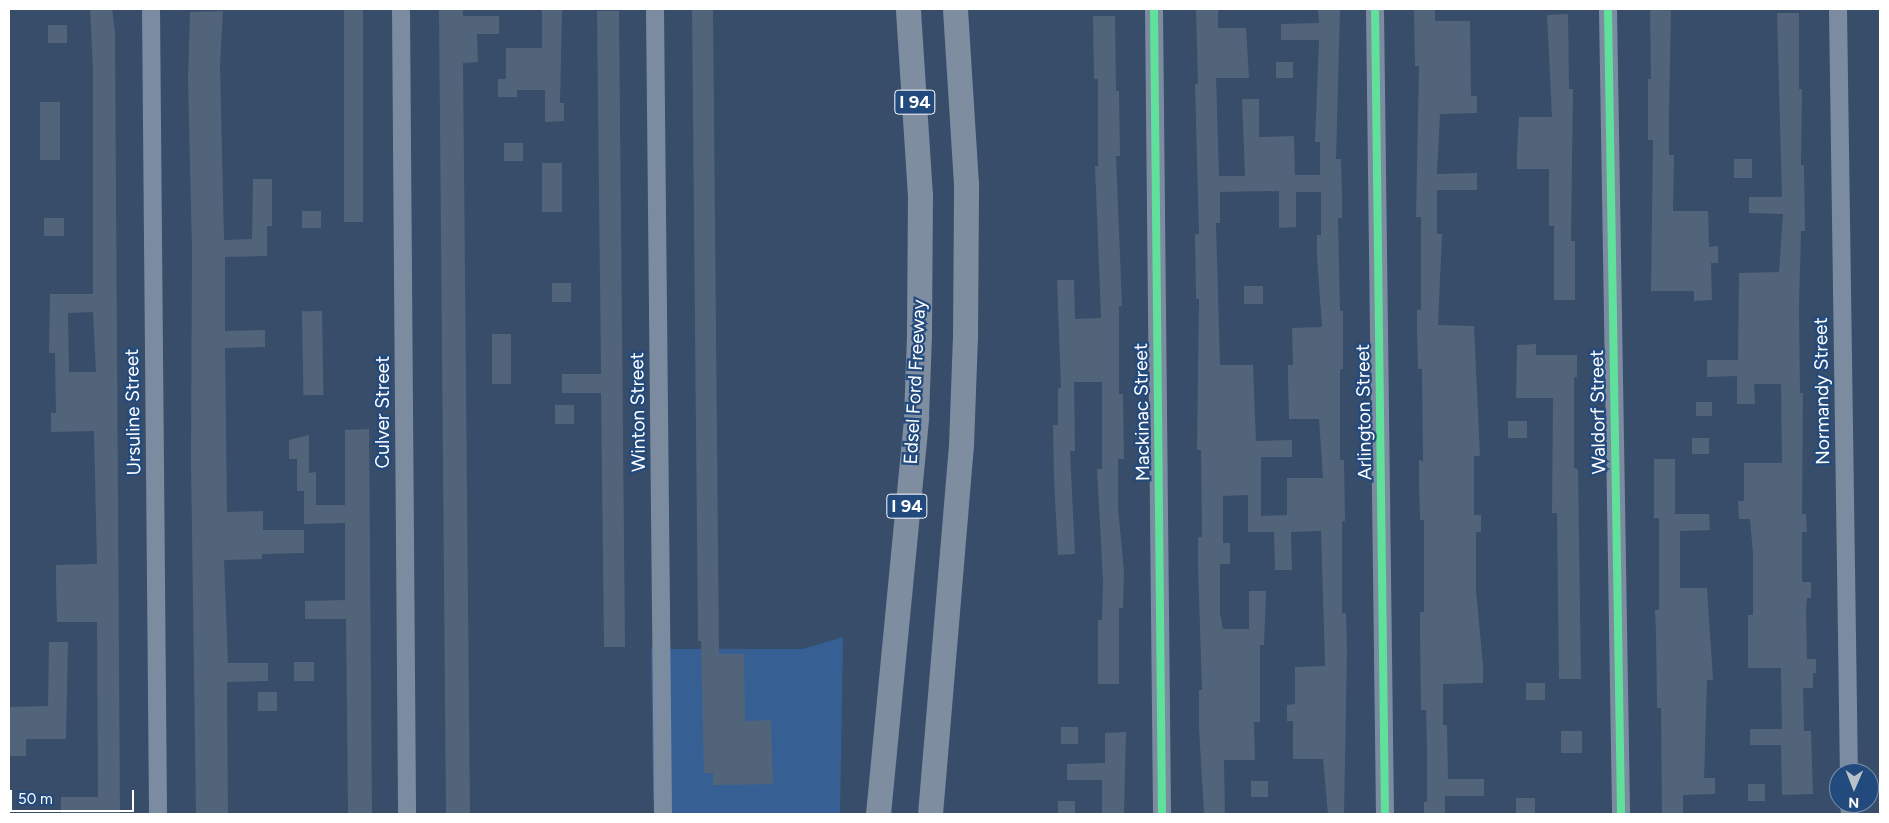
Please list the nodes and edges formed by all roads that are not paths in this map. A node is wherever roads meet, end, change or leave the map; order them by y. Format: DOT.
graph roads {
  1 [pos="151,9"];
  2 [pos="401,9"];
  3 [pos="655,9"];
  4 [pos="892,9"];
  5 [pos="908,9"];
  6 [pos="955,9"];
  7 [pos="972,9"];
  8 [pos="1154,9"];
  9 [pos="1375,9"];
  10 [pos="1608,9"];
  11 [pos="1838,9"];
  12 [pos="920,196"];
  13 [pos="965,338"];
  14 [pos="1849,763"];
  15 [pos="158,814"];
  16 [pos="407,814"];
  17 [pos="663,814"];
  18 [pos="878,814"];
  19 [pos="930,814"];
  20 [pos="1162,814"];
  21 [pos="1385,814"];
  22 [pos="1621,814"];
  1 -- 15 [label="street, Ursuline Street"];
  2 -- 16 [label="street, Culver Street"];
  3 -- 17 [label="street, Winton Street"];
  4 -- 12 [label="highway"];
  5 -- 12 [label="highway, Edsel Ford Freeway / I 94"];
  6 -- 13 [label="highway, I 94"];
  7 -- 13 [label="highway"];
  8 -- 20 [label="street, Mackinac Street"];
  9 -- 21 [label="street, Arlington Street"];
  10 -- 22 [label="street, Waldorf Street"];
  11 -- 14 [label="street, Normandy Street"];
  12 -- 18 [label="highway, Edsel Ford Freeway / I 94"];
  13 -- 19 [label="highway, I 94"];
}
